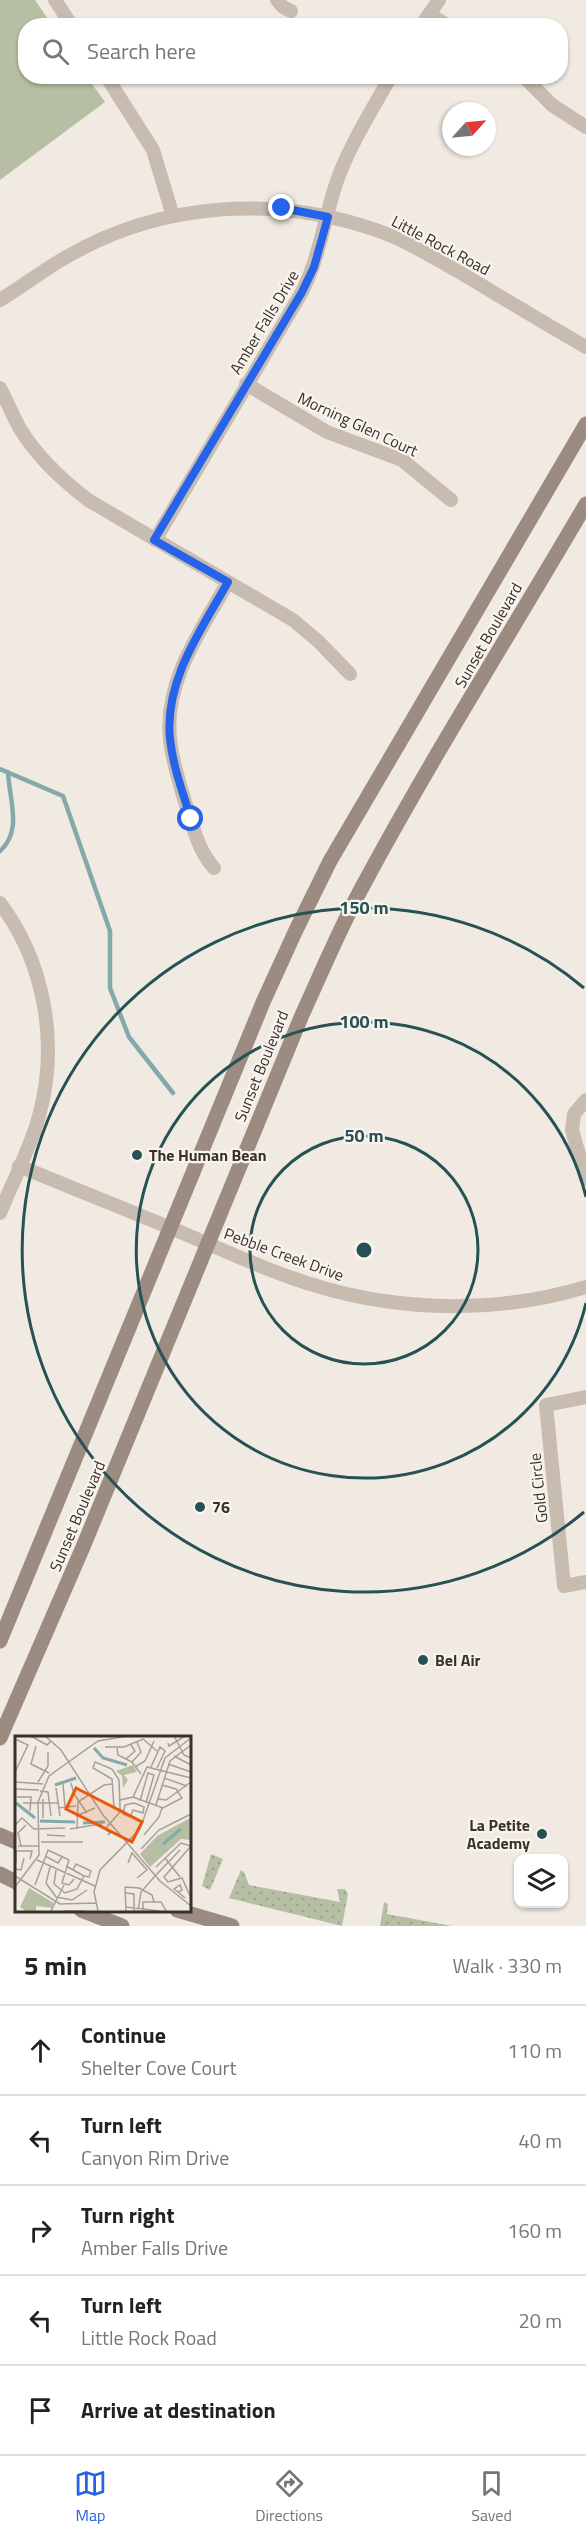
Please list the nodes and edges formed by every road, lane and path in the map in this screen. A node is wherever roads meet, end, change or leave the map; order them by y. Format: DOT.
graph roads {
  1 [pos="55,0"];
  2 [pos="277,0"];
  3 [pos="439,0"];
  4 [pos="291,11"];
  5 [pos="67,18"];
  6 [pos="426,18"];
  7 [pos="111,84"];
  8 [pos="387,84"];
  9 [pos="531,84"];
  10 [pos="586,127"];
  11 [pos="173,216"];
  12 [pos="328,217"];
  13 [pos="0,300"];
  14 [pos="586,347"];
  15 [pos="246,384"];
  16 [pos="0,388"];
  17 [pos="586,424"];
  18 [pos="451,500"];
  19 [pos="586,504"];
  20 [pos="154,540"];
  21 [pos="228,582"];
  22 [pos="350,674"];
  23 [pos="214,868"];
  24 [pos="0,903"];
  25 [pos="586,1100"];
  26 [pos="19,1166"];
  27 [pos="586,1179"];
  28 [pos="0,1213"];
  29 [pos="171,1228"];
  30 [pos="209,1244"];
  31 [pos="586,1287"];
  32 [pos="586,1397"];
  33 [pos="586,1582"];
  34 [pos="0,1641"];
  35 [pos="0,1738"];
  36 [pos="0,1835"];
  37 [pos="15,1842"];
  38 [pos="0,1874"];
  39 [pos="15,1882"];
  40 [pos="84,1911"];
  41 [pos="180,1911"];
  42 [pos="122,1926"];
  43 [pos="232,1926"];
  1 -- 5 [label="street"];
  2 -- 4 [label="street"];
  3 -- 6 [label="street"];
  7 -- 11 [label="street"];
  8 -- 12 [label="street, Amber Falls Drive"];
  9 -- 10 [label="street"];
  11 -- 12 [label="street, Little Rock Road"];
  11 -- 13 [label="street, Little Rock Road"];
  12 -- 14 [label="street, Little Rock Road"];
  12 -- 15 [label="street, Amber Falls Drive"];
  15 -- 18 [label="street, Morning Glen Court"];
  15 -- 20 [label="street, Amber Falls Drive"];
  16 -- 20 [label="street"];
  17 -- 29 [label="main road, Sunset Boulevard"];
  19 -- 30 [label="main road, Sunset Boulevard"];
  20 -- 21 [label="street"];
  21 -- 22 [label="street"];
  21 -- 23 [label="street"];
  24 -- 26 [label="street"];
  25 -- 27 [label="street"];
  26 -- 28 [label="street"];
  26 -- 29 [label="street, Pebble Creek Drive"];
  29 -- 30 [label="street, Pebble Creek Drive"];
  29 -- 34 [label="main road, Sunset Boulevard"];
  30 -- 31 [label="street, Pebble Creek Drive"];
  30 -- 35 [label="main road, Sunset Boulevard"];
  32 -- 33 [label="street, Gold Circle"];
  36 -- 37 [label="main road"];
  38 -- 39 [label="main road"];
  40 -- 42 [label="main road"];
  41 -- 43 [label="main road"];
}
